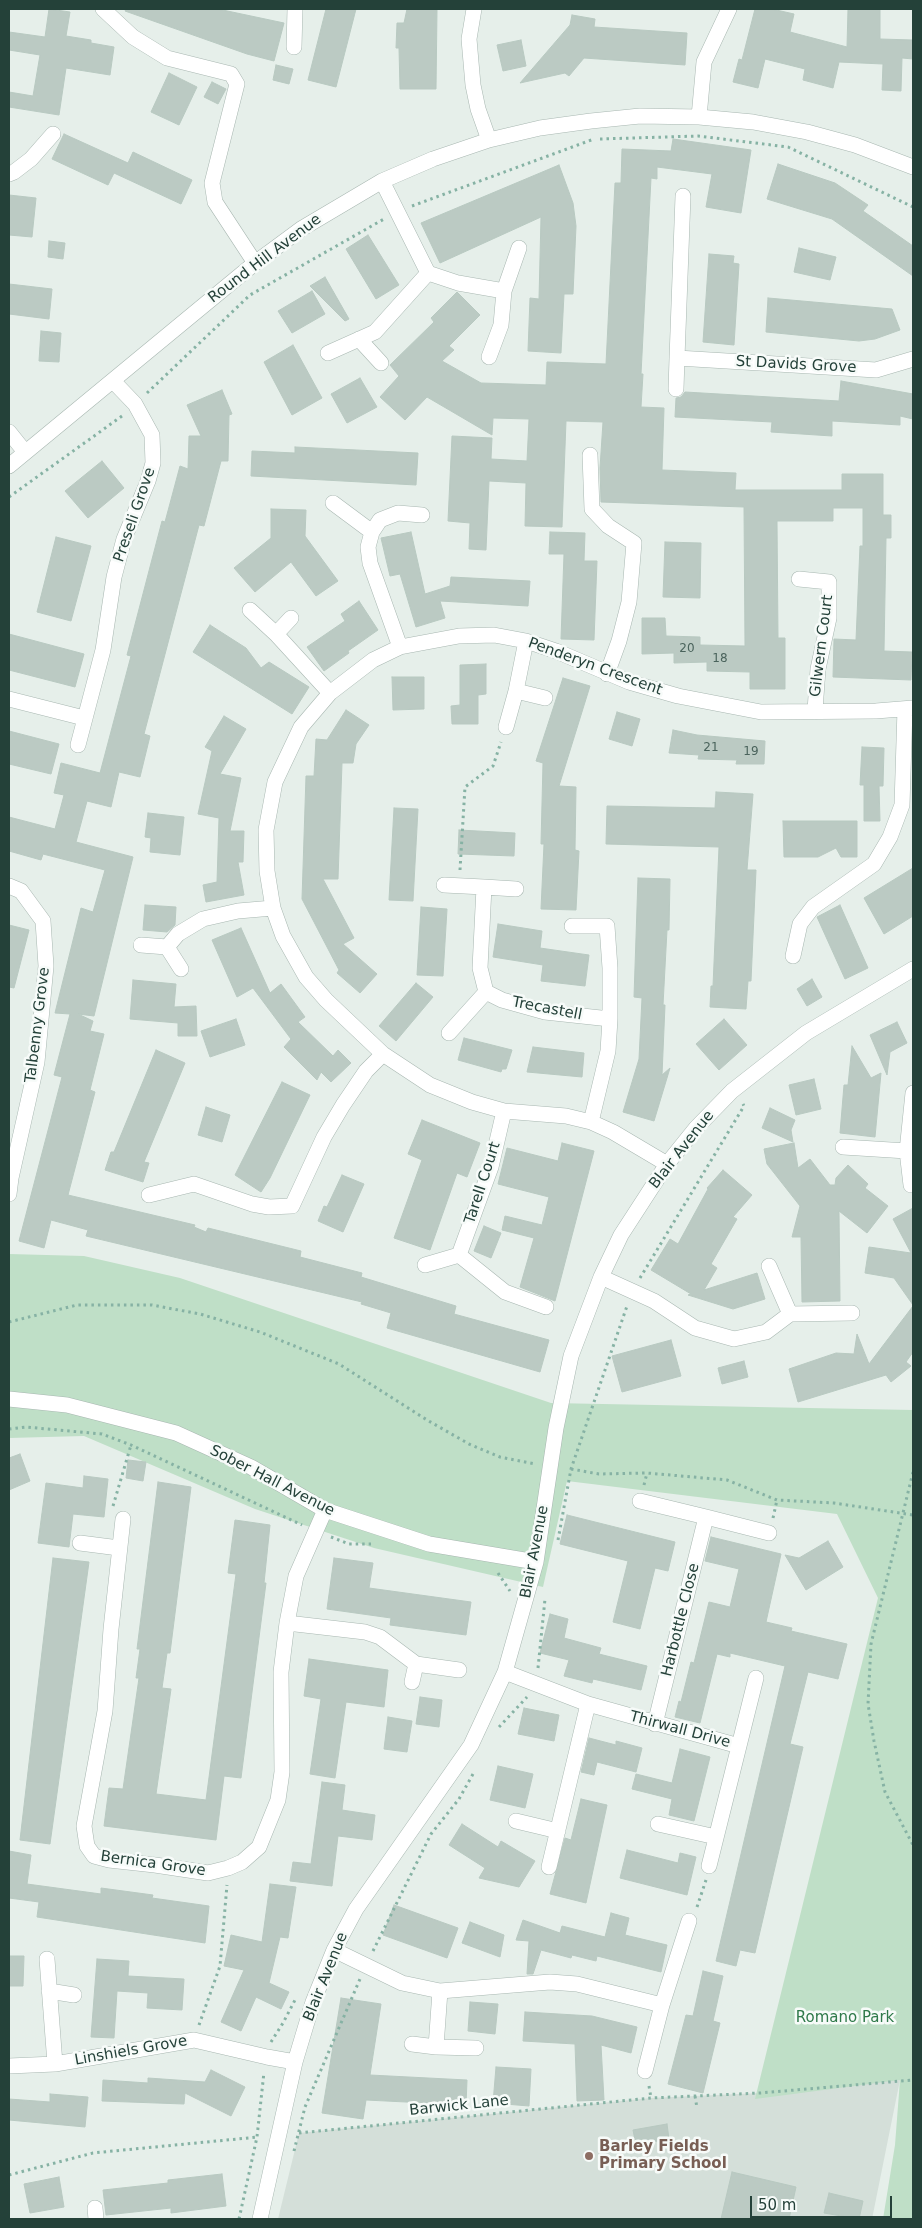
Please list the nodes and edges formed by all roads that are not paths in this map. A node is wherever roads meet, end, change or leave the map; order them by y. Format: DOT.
graph roads {
  1 [pos="103,9"];
  2 [pos="295,9"];
  3 [pos="474,9"];
  4 [pos="729,9"];
  5 [pos="294,47"];
  6 [pos="699,118"];
  7 [pos="52,134"];
  8 [pos="489,140"];
  9 [pos="912,161"];
  10 [pos="12,173"];
  11 [pos="382,181"];
  12 [pos="683,196"];
  13 [pos="519,248"];
  14 [pos="255,263"];
  15 [pos="428,273"];
  16 [pos="504,291"];
  17 [pos="359,339"];
  18 [pos="328,353"];
  19 [pos="489,356"];
  20 [pos="677,358"];
  21 [pos="913,360"];
  22 [pos="381,363"];
  23 [pos="114,381"];
  24 [pos="676,388"];
  25 [pos="9,432"];
  26 [pos="25,452"];
  27 [pos="590,454"];
  28 [pos="9,466"];
  29 [pos="333,503"];
  30 [pos="422,514"];
  31 [pos="372,532"];
  32 [pos="799,579"];
  33 [pos="250,610"];
  34 [pos="291,618"];
  35 [pos="276,634"];
  36 [pos="526,641"];
  37 [pos="400,647"];
  38 [pos="607,674"];
  39 [pos="516,691"];
  40 [pos="330,693"];
  41 [pos="545,698"];
  42 [pos="9,699"];
  43 [pos="909,708"];
  44 [pos="815,710"];
  45 [pos="84,718"];
  46 [pos="506,728"];
  47 [pos="78,746"];
  48 [pos="451,885"];
  49 [pos="9,886"];
  50 [pos="484,887"];
  51 [pos="516,889"];
  52 [pos="273,908"];
  53 [pos="572,926"];
  54 [pos="142,945"];
  55 [pos="167,948"];
  56 [pos="793,956"];
  57 [pos="181,969"];
  58 [pos="911,975"];
  59 [pos="486,992"];
  60 [pos="610,1019"];
  61 [pos="449,1033"];
  62 [pos="383,1054"];
  63 [pos="913,1093"];
  64 [pos="504,1111"];
  65 [pos="591,1122"];
  66 [pos="843,1147"];
  67 [pos="907,1151"];
  68 [pos="668,1164"];
  69 [pos="10,1178"];
  70 [pos="911,1185"];
  71 [pos="9,1194"];
  72 [pos="150,1195"];
  73 [pos="459,1255"];
  74 [pos="425,1265"];
  75 [pos="769,1266"];
  76 [pos="601,1277"];
  77 [pos="546,1306"];
  78 [pos="852,1313"];
  79 [pos="790,1314"];
  80 [pos="9,1399"];
  81 [pos="640,1501"];
  82 [pos="325,1510"];
  83 [pos="706,1517"];
  84 [pos="123,1519"];
  85 [pos="769,1533"];
  86 [pos="80,1543"];
  87 [pos="119,1548"];
  88 [pos="536,1562"];
  89 [pos="287,1623"];
  90 [pos="416,1664"];
  91 [pos="460,1670"];
  92 [pos="505,1672"];
  93 [pos="756,1678"];
  94 [pos="412,1682"];
  95 [pos="588,1704"];
  96 [pos="655,1724"];
  97 [pos="739,1746"];
  98 [pos="516,1821"];
  99 [pos="658,1824"];
  100 [pos="558,1831"];
  101 [pos="716,1837"];
  102 [pos="709,1866"];
  103 [pos="549,1867"];
  104 [pos="689,1921"];
  105 [pos="334,1950"];
  106 [pos="47,1959"];
  107 [pos="49,1991"];
  108 [pos="440,1991"];
  109 [pos="74,1995"];
  110 [pos="662,2005"];
  111 [pos="412,2044"];
  112 [pos="436,2047"];
  113 [pos="476,2048"];
  114 [pos="295,2062"];
  115 [pos="55,2064"];
  116 [pos="9,2066"];
  117 [pos="645,2071"];
  118 [pos="260,2219"];
  1 -- 14 [label="street"];
  2 -- 5 [label="street"];
  3 -- 8 [label="street"];
  4 -- 6 [label="street"];
  6 -- 8 [label="street, Round Hill Avenue"];
  6 -- 9 [label="street, Round Hill Avenue"];
  7 -- 10 [label="street"];
  8 -- 11 [label="street, Round Hill Avenue"];
  11 -- 14 [label="street, Round Hill Avenue"];
  11 -- 15 [label="street"];
  12 -- 20 [label="street"];
  13 -- 16 [label="street"];
  14 -- 23 [label="street, Round Hill Avenue"];
  15 -- 16 [label="street"];
  15 -- 17 [label="street"];
  16 -- 19 [label="street"];
  17 -- 18 [label="street"];
  17 -- 22 [label="street"];
  20 -- 21 [label="street, St Davids Grove"];
  20 -- 24 [label="street"];
  23 -- 26 [label="street, Round Hill Avenue"];
  23 -- 45 [label="street, Preseli Grove"];
  25 -- 26 [label="street"];
  26 -- 28 [label="street, Round Hill Avenue"];
  27 -- 38 [label="street"];
  29 -- 31 [label="street"];
  30 -- 31 [label="street"];
  31 -- 37 [label="street"];
  32 -- 44 [label="street, Gilwern Court"];
  33 -- 35 [label="street"];
  34 -- 35 [label="street"];
  35 -- 40 [label="street"];
  36 -- 37 [label="street, Penderyn Crescent"];
  36 -- 38 [label="street, Penderyn Crescent"];
  36 -- 39 [label="street"];
  37 -- 40 [label="street, Penderyn Crescent"];
  38 -- 44 [label="street, Penderyn Crescent"];
  39 -- 41 [label="street"];
  39 -- 46 [label="street"];
  40 -- 52 [label="street, Penderyn Crescent"];
  42 -- 45 [label="street"];
  43 -- 44 [label="street, Penderyn Crescent"];
  43 -- 56 [label="street"];
  45 -- 47 [label="street, Preseli Grove"];
  48 -- 50 [label="street"];
  49 -- 69 [label="street, Talbenny Grove"];
  50 -- 51 [label="street"];
  50 -- 59 [label="street"];
  52 -- 55 [label="street"];
  52 -- 62 [label="street, Penderyn Crescent"];
  53 -- 60 [label="street"];
  54 -- 55 [label="street"];
  55 -- 57 [label="street"];
  58 -- 68 [label="street, Blair Avenue"];
  59 -- 60 [label="street, Trecastell"];
  59 -- 61 [label="street"];
  60 -- 65 [label="street"];
  62 -- 64 [label="street, Penderyn Crescent"];
  62 -- 72 [label="street"];
  63 -- 67 [label="street"];
  64 -- 65 [label="street, Penderyn Crescent"];
  64 -- 73 [label="street, Tarell Court"];
  65 -- 68 [label="street, Penderyn Crescent"];
  66 -- 67 [label="street"];
  67 -- 70 [label="street"];
  68 -- 76 [label="street, Blair Avenue"];
  69 -- 71 [label="street, Talbenny Grove"];
  73 -- 74 [label="street"];
  73 -- 77 [label="street"];
  75 -- 79 [label="street"];
  76 -- 79 [label="street"];
  76 -- 88 [label="street, Blair Avenue"];
  78 -- 79 [label="street"];
  80 -- 82 [label="street, Sober Hall Avenue"];
  81 -- 83 [label="street"];
  82 -- 88 [label="street, Sober Hall Avenue"];
  82 -- 89 [label="street, Bernica Grove"];
  83 -- 85 [label="street"];
  83 -- 96 [label="street, Harbottle Close"];
  84 -- 87 [label="street, Bernica Grove"];
  86 -- 87 [label="street"];
  87 -- 89 [label="street, Bernica Grove"];
  88 -- 92 [label="street, Blair Avenue"];
  89 -- 90 [label="street"];
  90 -- 91 [label="street"];
  90 -- 94 [label="street"];
  92 -- 95 [label="street, Thirwall Drive"];
  92 -- 105 [label="street, Blair Avenue"];
  93 -- 97 [label="street"];
  95 -- 96 [label="street, Thirwall Drive"];
  95 -- 100 [label="street"];
  96 -- 97 [label="street, Thirwall Drive"];
  97 -- 101 [label="street, Thirwall Drive"];
  98 -- 100 [label="street"];
  99 -- 101 [label="street"];
  100 -- 103 [label="street"];
  101 -- 102 [label="street, Thirwall Drive"];
  104 -- 110 [label="street"];
  105 -- 108 [label="street"];
  105 -- 114 [label="street, Blair Avenue"];
  106 -- 107 [label="street, Linshiels Grove"];
  107 -- 109 [label="street"];
  107 -- 115 [label="street, Linshiels Grove"];
  108 -- 110 [label="street"];
  108 -- 112 [label="street"];
  110 -- 117 [label="street"];
  111 -- 112 [label="street"];
  112 -- 113 [label="street"];
  114 -- 115 [label="street, Linshiels Grove"];
  114 -- 118 [label="street, Blair Avenue"];
  115 -- 116 [label="street, Linshiels Grove"];
}
